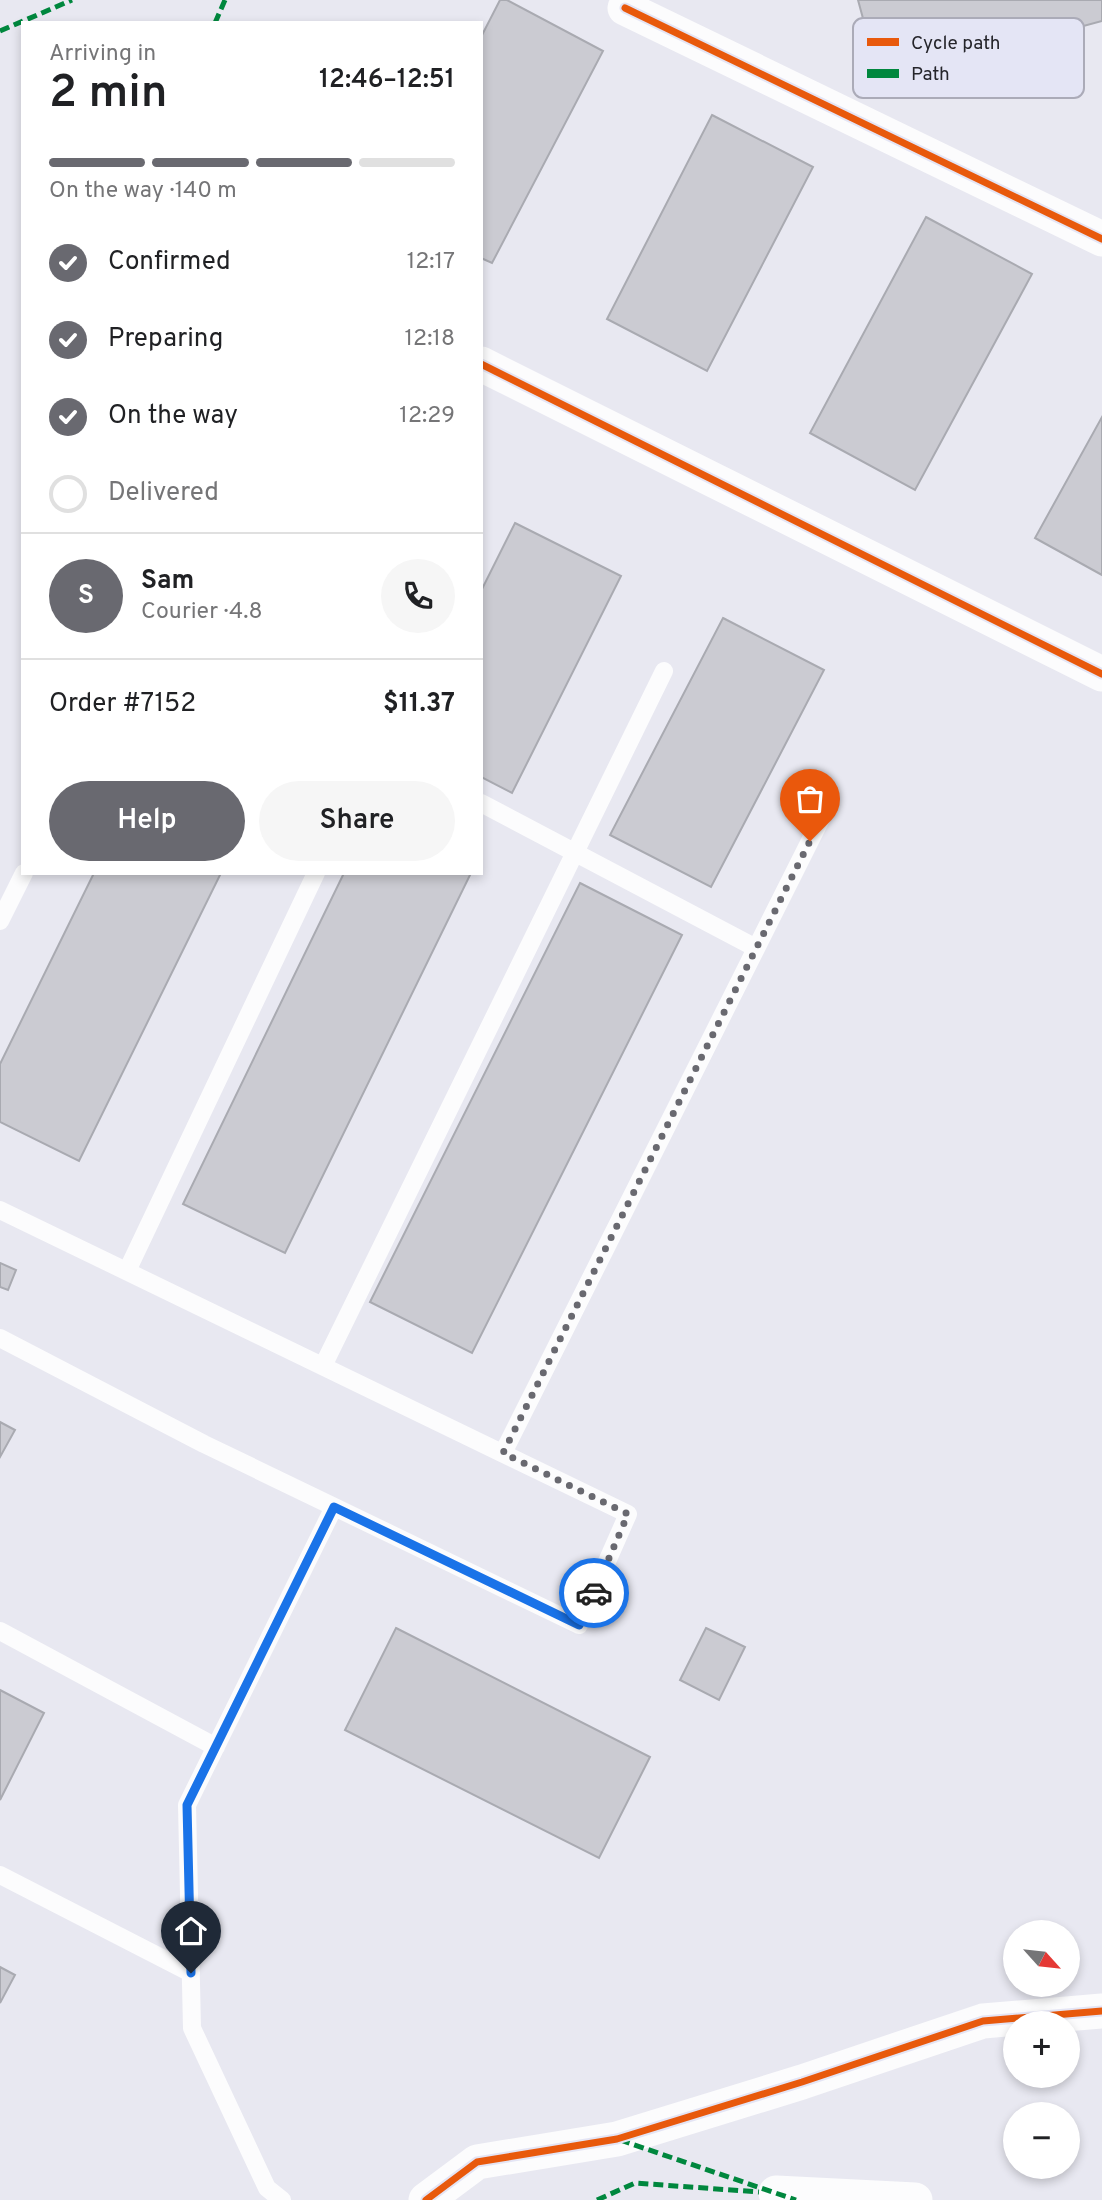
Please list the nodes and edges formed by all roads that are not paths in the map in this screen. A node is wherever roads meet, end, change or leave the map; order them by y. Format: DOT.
graph roads {
  1 [pos="625,8"];
  2 [pos="1102,239"];
  3 [pos="483,365"];
  4 [pos="664,671"];
  5 [pos="1102,674"];
  6 [pos="483,804"];
  7 [pos="821,820"];
  8 [pos="575,853"];
  9 [pos="23,875"];
  10 [pos="315,875"];
  11 [pos="0,921"];
  12 [pos="756,948"];
  13 [pos="0,1210"];
  14 [pos="127,1271"];
  15 [pos="0,1338"];
  16 [pos="323,1366"];
  17 [pos="503,1453"];
  18 [pos="334,1507"];
  19 [pos="0,1631"];
  20 [pos="216,1746"];
  21 [pos="0,1875"];
  22 [pos="191,1973"];
  23 [pos="1102,2011"];
  24 [pos="776,2193"];
  25 [pos="282,2200"];
  26 [pos="426,2200"];
  27 [pos="915,2200"];
  1 -- 2 [label="street"];
  3 -- 5 [label="street"];
  4 -- 8 [label="lane"];
  6 -- 8 [label="lane"];
  7 -- 12 [label="lane"];
  8 -- 12 [label="lane"];
  8 -- 16 [label="lane"];
  9 -- 11 [label="lane"];
  10 -- 14 [label="lane"];
  12 -- 17 [label="lane"];
  13 -- 14 [label="lane"];
  14 -- 16 [label="lane"];
  15 -- 18 [label="lane"];
  16 -- 17 [label="lane"];
  17 -- 18 [label="lane"];
  18 -- 20 [label="lane"];
  19 -- 20 [label="lane"];
  20 -- 22 [label="lane"];
  21 -- 22 [label="lane"];
  22 -- 25 [label="lane"];
  23 -- 26 [label="street"];
  24 -- 27 [label="street"];
}
